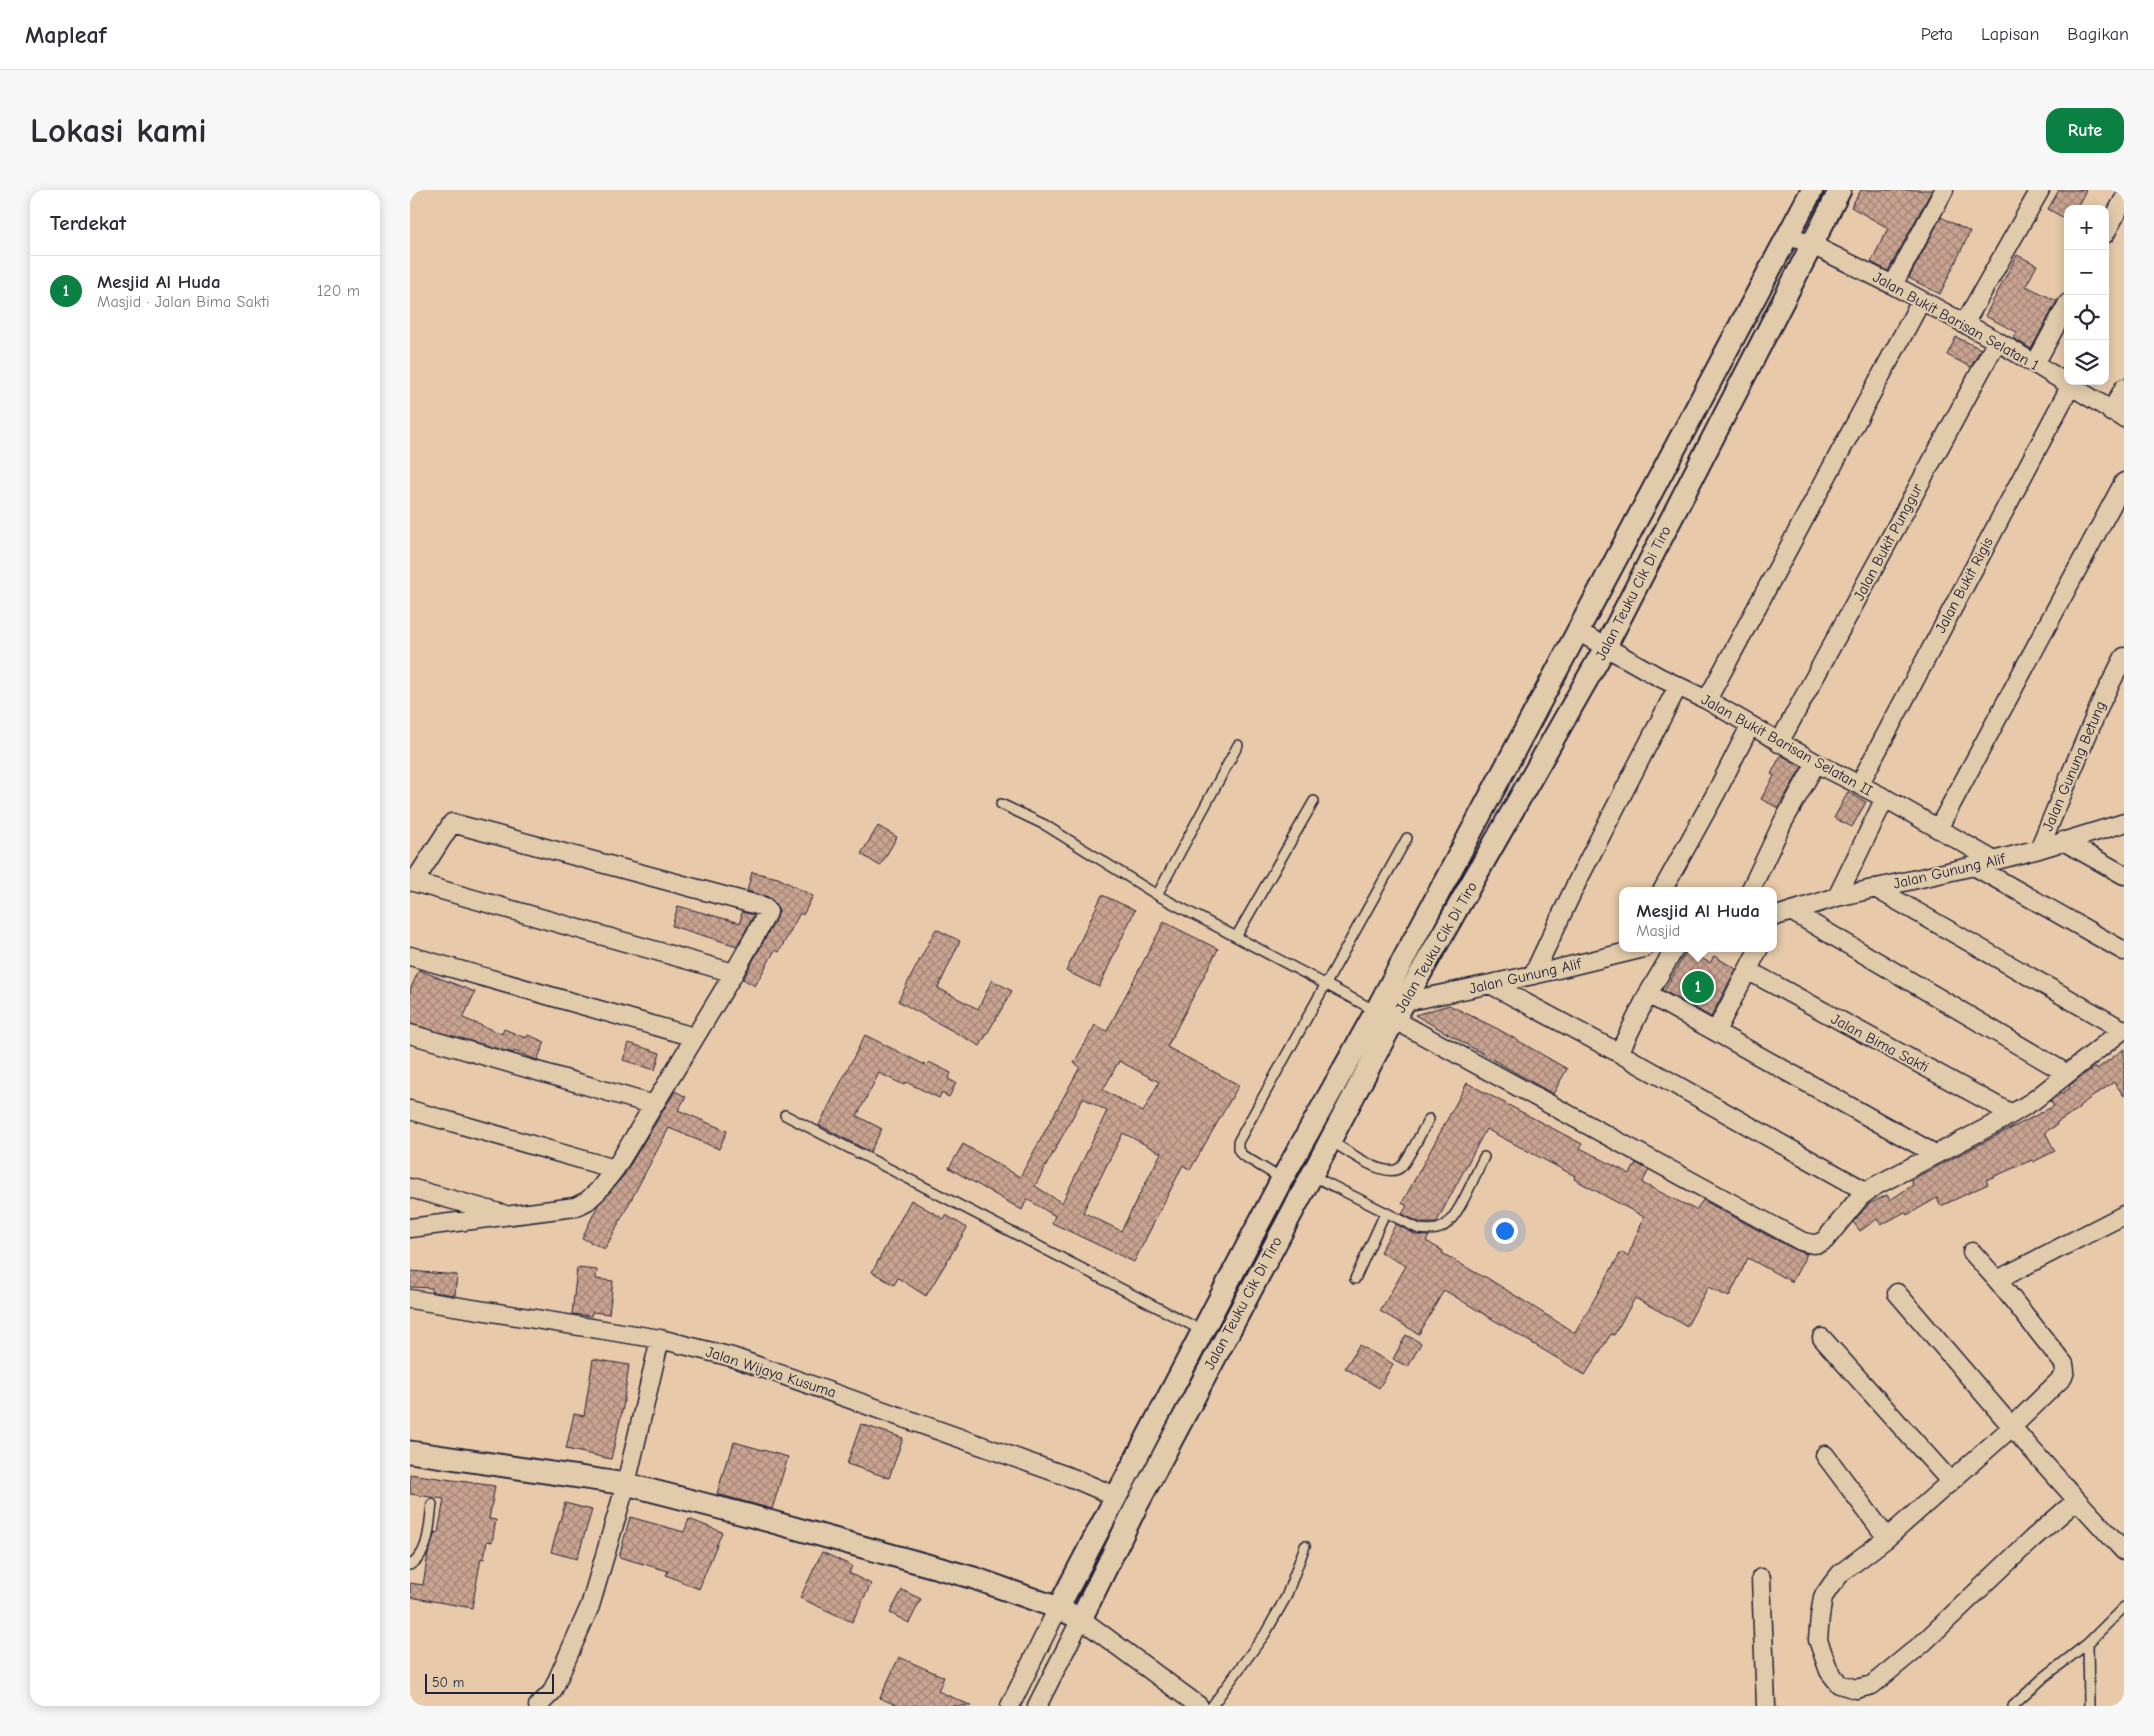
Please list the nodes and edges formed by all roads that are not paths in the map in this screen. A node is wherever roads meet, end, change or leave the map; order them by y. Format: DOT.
graph roads {
  1 [pos="1812,190"];
  2 [pos="1840,190"];
  3 [pos="1944,190"];
  4 [pos="2040,190"];
  5 [pos="2124,199"];
  6 [pos="2109,227"];
  7 [pos="1788,236"];
  8 [pos="1810,244"];
  9 [pos="1893,286"];
  10 [pos="1921,301"];
  11 [pos="2064,310"];
  12 [pos="1964,324"];
  13 [pos="1997,341"];
  14 [pos="2035,364"];
  15 [pos="2071,386"];
  16 [pos="2124,388"];
  17 [pos="2118,415"];
  18 [pos="2124,482"];
  19 [pos="1579,632"];
  20 [pos="1606,646"];
  21 [pos="2124,657"];
  22 [pos="1678,686"];
  23 [pos="1707,700"];
  24 [pos="1750,726"];
  25 [pos="1780,743"];
  26 [pos="1238,745"];
  27 [pos="1816,763"];
  28 [pos="1859,785"];
  29 [pos="1885,798"];
  30 [pos="1314,801"];
  31 [pos="1001,804"];
  32 [pos="2124,823"];
  33 [pos="1938,829"];
  34 [pos="1407,838"];
  35 [pos="2063,841"];
  36 [pos="2039,849"];
  37 [pos="1993,860"];
  38 [pos="1974,866"];
  39 [pos="2124,875"];
  40 [pos="412,881"];
  41 [pos="1664,887"];
  42 [pos="1752,887"];
  43 [pos="1875,888"];
  44 [pos="1156,895"];
  45 [pos="1837,897"];
  46 [pos="1778,916"];
  47 [pos="1236,937"];
  48 [pos="2124,951"];
  49 [pos="1623,952"];
  50 [pos="1673,952"];
  51 [pos="1757,952"];
  52 [pos="410,956"];
  53 [pos="1748,971"];
  54 [pos="734,973"];
  55 [pos="1533,975"];
  56 [pos="1327,984"];
  57 [pos="1490,984"];
  58 [pos="1648,994"];
  59 [pos="1405,1002"];
  60 [pos="1385,1015"];
  61 [pos="2123,1029"];
  62 [pos="1716,1031"];
  63 [pos="410,1034"];
  64 [pos="694,1036"];
  65 [pos="1618,1053"];
  66 [pos="2066,1073"];
  67 [pos="654,1105"];
  68 [pos="410,1110"];
  69 [pos="2012,1114"];
  70 [pos="785,1115"];
  71 [pos="1429,1119"];
  72 [pos="1330,1140"];
  73 [pos="1935,1154"];
  74 [pos="1484,1157"];
  75 [pos="615,1168"];
  76 [pos="1311,1174"];
  77 [pos="1282,1179"];
  78 [pos="410,1188"];
  79 [pos="1867,1192"];
  80 [pos="1385,1213"];
  81 [pos="2124,1216"];
  82 [pos="512,1217"];
  83 [pos="410,1228"];
  84 [pos="1972,1252"];
  85 [pos="1355,1280"];
  86 [pos="1997,1280"];
  87 [pos="1897,1294"];
  88 [pos="410,1299"];
  89 [pos="1202,1330"];
  90 [pos="1822,1338"];
  91 [pos="660,1339"];
  92 [pos="1157,1419"];
  93 [pos="2012,1427"];
  94 [pos="1178,1428"];
  95 [pos="410,1452"];
  96 [pos="1825,1456"];
  97 [pos="1950,1481"];
  98 [pos="626,1484"];
  99 [pos="1117,1497"];
  100 [pos="2077,1500"];
  101 [pos="432,1504"];
  102 [pos="1888,1538"];
  103 [pos="1305,1546"];
  104 [pos="2124,1551"];
  105 [pos="410,1565"];
  106 [pos="1761,1578"];
  107 [pos="2124,1607"];
  108 [pos="1058,1608"];
  109 [pos="1081,1619"];
  110 [pos="2088,1643"];
  111 [pos="538,1706"];
  112 [pos="1010,1706"];
  113 [pos="1037,1706"];
  114 [pos="1200,1706"];
  115 [pos="1212,1706"];
  116 [pos="1766,1706"];
  117 [pos="2013,1706"];
  118 [pos="2088,1706"];
  1 -- 7 [label="street, Jalan Teuku Cik Di Tiro"];
  2 -- 8 [label="street, Jalan Teuku Cik Di Tiro"];
  3 -- 9 [label="street"];
  4 -- 12 [label="street"];
  5 -- 6 [label="street"];
  7 -- 8 [label="street, Jalan Bukit Barisan Selatan 1"];
  7 -- 19 [label="street, Jalan Teuku Cik Di Tiro"];
  8 -- 9 [label="street, Jalan Bukit Barisan Selatan 1"];
  8 -- 20 [label="street, Jalan Teuku Cik Di Tiro"];
  9 -- 10 [label="street, Jalan Bukit Barisan Selatan 1"];
  10 -- 12 [label="street, Jalan Bukit Barisan Selatan 1"];
  10 -- 23 [label="street"];
  11 -- 14 [label="street"];
  12 -- 13 [label="street, Jalan Bukit Barisan Selatan 1"];
  13 -- 14 [label="street, Jalan Bukit Barisan Selatan 1"];
  13 -- 25 [label="street, Jalan Bukit Punggur"];
  14 -- 15 [label="street, Jalan Bukit Barisan Selatan 1"];
  15 -- 17 [label="street, Jalan Bukit Barisan Selatan 1"];
  15 -- 28 [label="street, Jalan Bukit Rigis"];
  16 -- 17 [label="street"];
  18 -- 33 [label="street"];
  19 -- 20 [label="street, Jalan Bukit Barisan Selatan II"];
  19 -- 60 [label="street, Jalan Teuku Cik Di Tiro"];
  20 -- 22 [label="street, Jalan Bukit Barisan Selatan II"];
  20 -- 59 [label="street, Jalan Teuku Cik Di Tiro"];
  21 -- 36 [label="street, Jalan Gunung Betung"];
  22 -- 23 [label="street, Jalan Bukit Barisan Selatan II"];
  22 -- 55 [label="street"];
  23 -- 24 [label="street, Jalan Bukit Barisan Selatan II"];
  24 -- 25 [label="street, Jalan Bukit Barisan Selatan II"];
  24 -- 41 [label="street"];
  25 -- 27 [label="street, Jalan Bukit Barisan Selatan II"];
  26 -- 44 [label="lane"];
  27 -- 28 [label="street, Jalan Bukit Barisan Selatan II"];
  27 -- 42 [label="street"];
  28 -- 29 [label="street, Jalan Bukit Barisan Selatan II"];
  29 -- 33 [label="street, Jalan Bukit Barisan Selatan II"];
  29 -- 45 [label="street"];
  30 -- 47 [label="lane"];
  31 -- 44 [label="lane"];
  32 -- 35 [label="street, Jalan Gunung Alif"];
  33 -- 37 [label="street, Jalan Bukit Barisan Selatan II"];
  34 -- 56 [label="lane"];
  35 -- 36 [label="street, Jalan Gunung Alif"];
  35 -- 39 [label="street"];
  36 -- 37 [label="street, Jalan Gunung Alif"];
  37 -- 38 [label="street, Jalan Gunung Alif"];
  38 -- 43 [label="street, Jalan Gunung Alif"];
  38 -- 48 [label="street"];
  40 -- 54 [label="street"];
  40 -- 54 [label="street"];
  43 -- 45 [label="street, Jalan Gunung Alif"];
  43 -- 61 [label="street"];
  44 -- 47 [label="lane"];
  45 -- 46 [label="street, Jalan Gunung Alif"];
  46 -- 66 [label="street"];
  47 -- 56 [label="lane"];
  49 -- 55 [label="street, Jalan Gunung Alif"];
  50 -- 58 [label="street"];
  51 -- 53 [label="street"];
  52 -- 64 [label="street"];
  53 -- 62 [label="street"];
  53 -- 69 [label="street, Jalan Bima Sakti"];
  54 -- 64 [label="street"];
  55 -- 57 [label="street, Jalan Gunung Alif"];
  56 -- 60 [label="lane"];
  56 -- 77 [label="lane"];
  57 -- 59 [label="street, Jalan Gunung Alif"];
  57 -- 65 [label="street"];
  58 -- 62 [label="street"];
  58 -- 65 [label="street"];
  59 -- 60 [label="street, Jalan Teuku Cik Di Tiro"];
  60 -- 72 [label="street, Jalan Teuku Cik Di Tiro"];
  60 -- 77 [label="street, Jalan Teuku Cik Di Tiro"];
  60 -- 79 [label="street"];
  61 -- 66 [label="street"];
  62 -- 73 [label="street"];
  63 -- 67 [label="street"];
  64 -- 67 [label="street"];
  65 -- 79 [label="street"];
  66 -- 69 [label="street"];
  67 -- 75 [label="street"];
  68 -- 75 [label="street"];
  69 -- 73 [label="street"];
  70 -- 89 [label="lane"];
  71 -- 72 [label="lane"];
  72 -- 76 [label="street, Jalan Teuku Cik Di Tiro"];
  73 -- 79 [label="street"];
  74 -- 80 [label="lane"];
  75 -- 82 [label="street"];
  76 -- 80 [label="lane"];
  76 -- 94 [label="street, Jalan Teuku Cik Di Tiro"];
  77 -- 89 [label="street, Jalan Teuku Cik Di Tiro"];
  78 -- 82 [label="street"];
  80 -- 85 [label="lane"];
  81 -- 86 [label="street"];
  82 -- 83 [label="street"];
  84 -- 86 [label="street"];
  86 -- 93 [label="street"];
  87 -- 93 [label="street"];
  88 -- 91 [label="street, Jalan Wijaya Kusuma"];
  89 -- 92 [label="street, Jalan Teuku Cik Di Tiro"];
  90 -- 97 [label="street"];
  91 -- 98 [label="street"];
  91 -- 99 [label="street, Jalan Wijaya Kusuma"];
  92 -- 94 [label="street"];
  92 -- 99 [label="street, Jalan Teuku Cik Di Tiro"];
  93 -- 97 [label="street"];
  93 -- 100 [label="street"];
  94 -- 109 [label="street, Jalan Teuku Cik Di Tiro"];
  95 -- 98 [label="street"];
  96 -- 102 [label="street"];
  97 -- 102 [label="street"];
  98 -- 108 [label="street"];
  98 -- 111 [label="street"];
  99 -- 108 [label="street, Jalan Teuku Cik Di Tiro"];
  100 -- 102 [label="street"];
  100 -- 104 [label="street"];
  101 -- 105 [label="lane"];
  103 -- 115 [label="lane"];
  106 -- 116 [label="street"];
  107 -- 110 [label="lane"];
  108 -- 109 [label="street"];
  108 -- 112 [label="street, Jalan Teuku Cik Di Tiro"];
  109 -- 113 [label="street, Jalan Teuku Cik Di Tiro"];
  109 -- 114 [label="street"];
  110 -- 117 [label="lane"];
  110 -- 118 [label="lane"];
}
